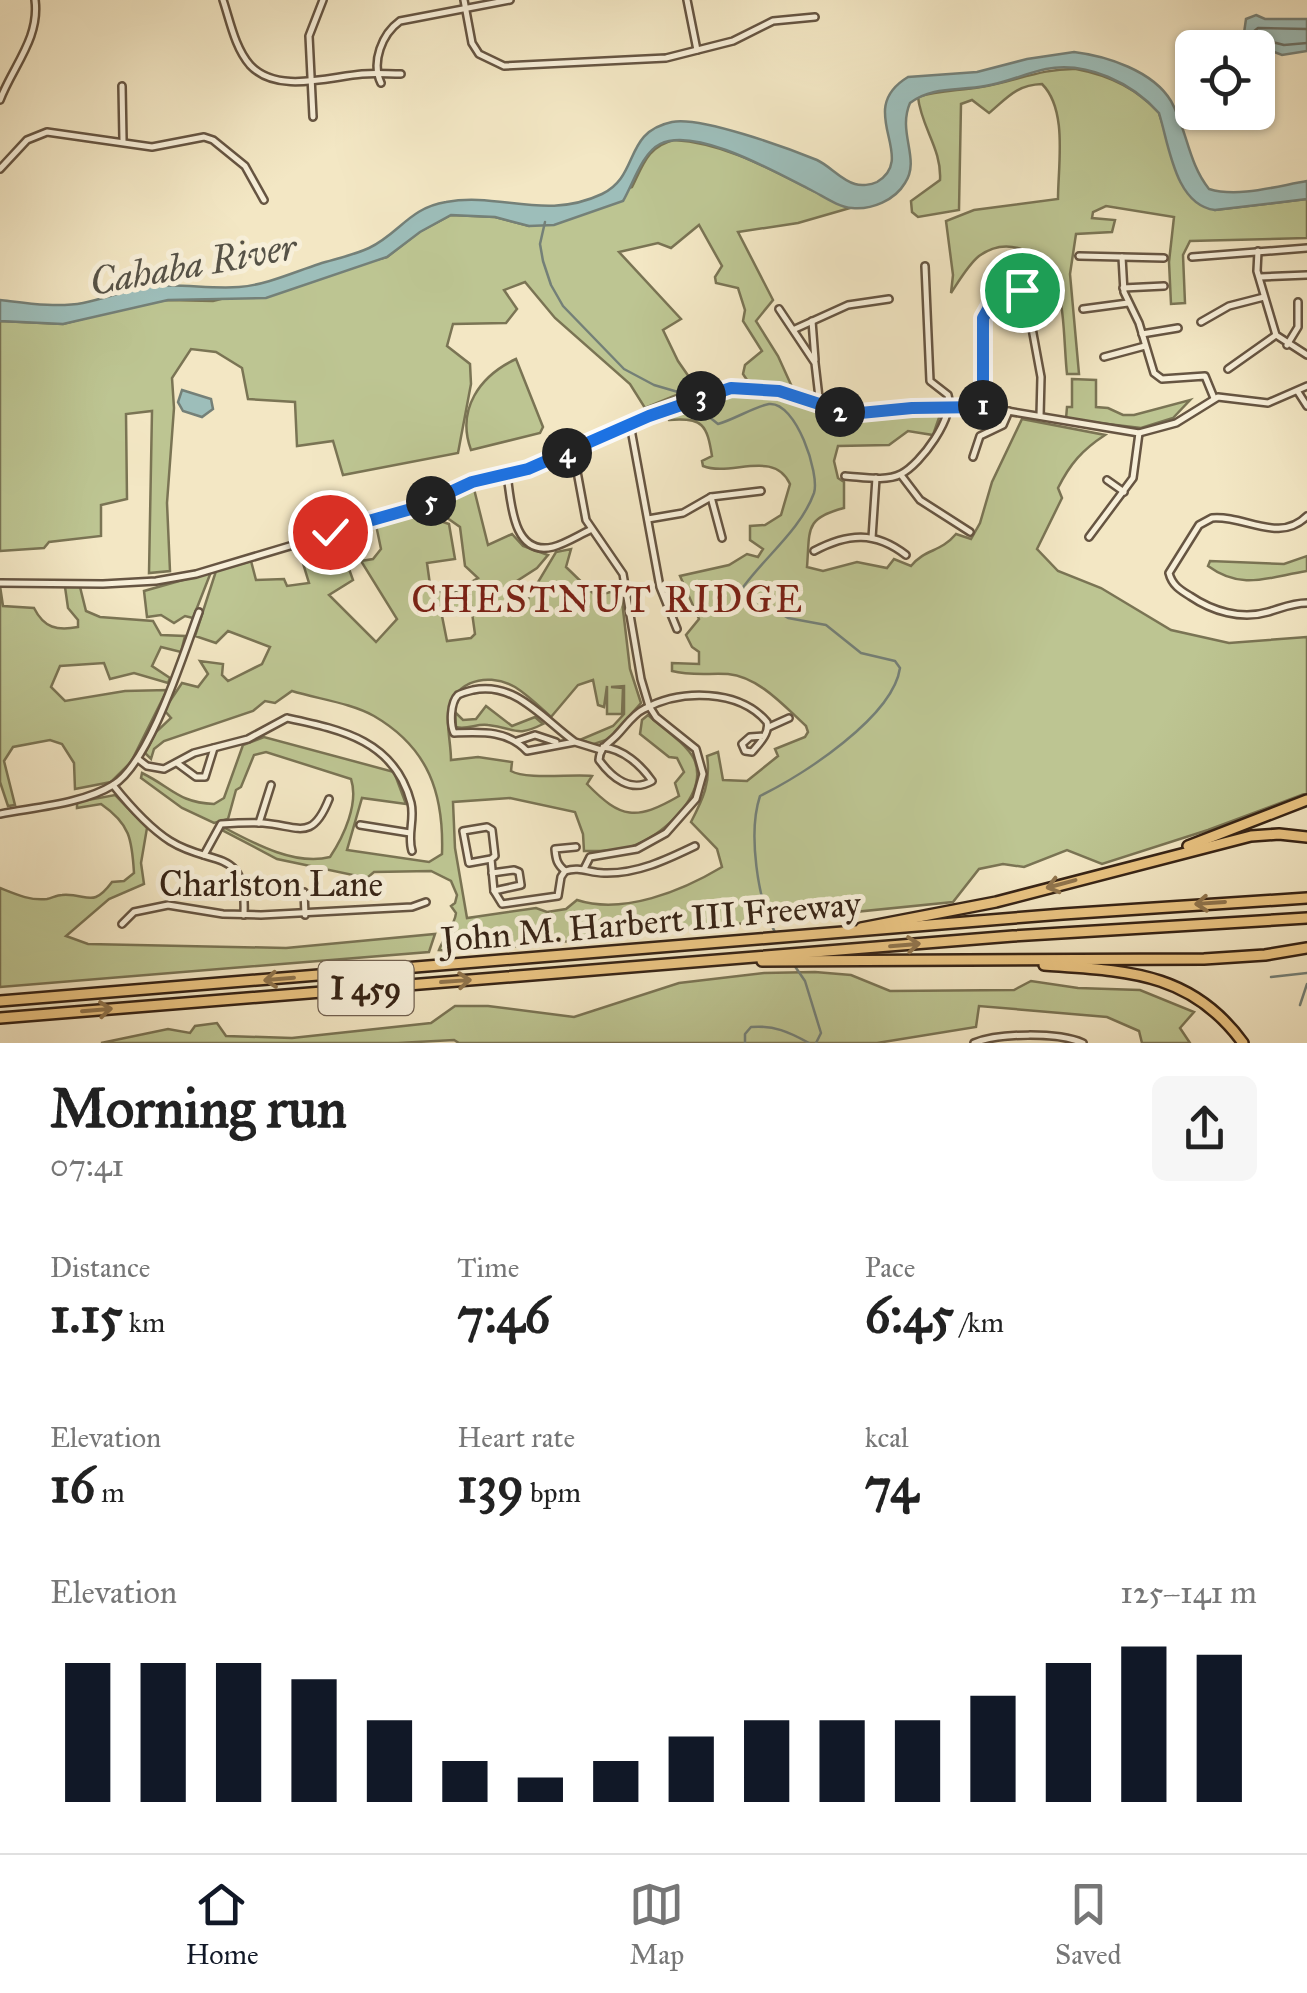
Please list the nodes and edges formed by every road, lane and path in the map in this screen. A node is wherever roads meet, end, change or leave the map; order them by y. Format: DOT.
graph roads {
  1 [pos="35,0"];
  2 [pos="223,0"];
  3 [pos="322,0"];
  4 [pos="510,0"];
  5 [pos="687,0"];
  6 [pos="465,4"];
  7 [pos="815,17"];
  8 [pos="696,50"];
  9 [pos="401,74"];
  10 [pos="378,75"];
  11 [pos="309,80"];
  12 [pos="381,83"];
  13 [pos="122,86"];
  14 [pos="0,100"];
  15 [pos="313,118"];
  16 [pos="123,140"];
  17 [pos="0,169"];
  18 [pos="264,200"];
  19 [pos="1307,248"];
  20 [pos="1258,251"];
  21 [pos="1079,256"];
  22 [pos="1122,257"];
  23 [pos="1192,257"];
  24 [pos="1164,258"];
  25 [pos="925,266"];
  26 [pos="1307,275"];
  27 [pos="1259,277"];
  28 [pos="1164,286"];
  29 [pos="1123,288"];
  30 [pos="1264,297"];
  31 [pos="889,299"];
  32 [pos="1298,302"];
  33 [pos="1128,303"];
  34 [pos="1083,308"];
  35 [pos="779,309"];
  36 [pos="812,321"];
  37 [pos="1201,322"];
  38 [pos="1178,328"];
  39 [pos="796,329"];
  40 [pos="1142,334"];
  41 [pos="1276,335"];
  42 [pos="1288,345"];
  43 [pos="1146,346"];
  44 [pos="1307,356"];
  45 [pos="1104,357"];
  46 [pos="815,362"];
  47 [pos="1228,370"];
  48 [pos="1307,386"];
  49 [pos="1298,392"];
  50 [pos="1214,398"];
  51 [pos="820,406"];
  52 [pos="1307,406"];
  53 [pos="951,407"];
  54 [pos="983,407"];
  55 [pos="1009,411"];
  56 [pos="1040,416"];
  57 [pos="630,424"];
  58 [pos="1139,433"];
  59 [pos="573,450"];
  60 [pos="973,457"];
  61 [pos="506,475"];
  62 [pos="900,475"];
  63 [pos="845,476"];
  64 [pos="876,478"];
  65 [pos="1107,480"];
  66 [pos="760,491"];
  67 [pos="1124,492"];
  68 [pos="711,496"];
  69 [pos="1307,516"];
  70 [pos="648,520"];
  71 [pos="590,530"];
  72 [pos="970,532"];
  73 [pos="1088,537"];
  74 [pos="722,538"];
  75 [pos="872,538"];
  76 [pos="814,551"];
  77 [pos="906,554"];
  78 [pos="0,583"];
  79 [pos="1307,602"];
  80 [pos="200,612"];
  81 [pos="677,630"];
  82 [pos="649,706"];
  83 [pos="790,718"];
  84 [pos="768,727"];
  85 [pos="764,736"];
  86 [pos="517,741"];
  87 [pos="575,742"];
  88 [pos="559,743"];
  89 [pos="214,748"];
  90 [pos="602,749"];
  91 [pos="138,760"];
  92 [pos="177,762"];
  93 [pos="113,785"];
  94 [pos="271,785"];
  95 [pos="329,799"];
  96 [pos="1307,800"];
  97 [pos="0,814"];
  98 [pos="260,823"];
  99 [pos="360,825"];
  100 [pos="410,832"];
  101 [pos="1307,836"];
  102 [pos="695,846"];
  103 [pos="576,847"];
  104 [pos="412,851"];
  105 [pos="204,855"];
  106 [pos="606,855"];
  107 [pos="1155,859"];
  108 [pos="491,860"];
  109 [pos="584,868"];
  110 [pos="565,871"];
  111 [pos="492,873"];
  112 [pos="606,873"];
  113 [pos="494,891"];
  114 [pos="304,892"];
  115 [pos="1307,898"];
  116 [pos="426,902"];
  117 [pos="244,915"];
  118 [pos="304,915"];
  119 [pos="1307,918"];
  120 [pos="122,924"];
  121 [pos="805,937"];
  122 [pos="1307,948"];
  123 [pos="810,958"];
  124 [pos="956,960"];
  125 [pos="0,1001"];
  126 [pos="0,1018"];
  127 [pos="974,1043"];
  128 [pos="1083,1043"];
  129 [pos="1243,1043"];
  1 -- 14 [label="street"];
  2 -- 11 [label="street"];
  3 -- 11 [label="street"];
  4 -- 6 [label="street"];
  5 -- 8 [label="street"];
  6 -- 8 [label="street"];
  6 -- 10 [label="street"];
  7 -- 8 [label="street"];
  9 -- 10 [label="street"];
  10 -- 11 [label="street"];
  10 -- 12 [label="street"];
  11 -- 15 [label="street"];
  13 -- 16 [label="street"];
  16 -- 17 [label="street"];
  16 -- 18 [label="street"];
  19 -- 20 [label="street"];
  20 -- 23 [label="street"];
  20 -- 27 [label="street"];
  21 -- 22 [label="street"];
  22 -- 24 [label="street"];
  22 -- 29 [label="street"];
  25 -- 53 [label="street"];
  26 -- 27 [label="street"];
  27 -- 30 [label="street"];
  28 -- 29 [label="street"];
  29 -- 33 [label="street"];
  30 -- 37 [label="street"];
  30 -- 41 [label="street"];
  31 -- 36 [label="street"];
  32 -- 42 [label="street"];
  33 -- 34 [label="street"];
  33 -- 40 [label="street"];
  35 -- 39 [label="street"];
  36 -- 39 [label="street"];
  36 -- 46 [label="street"];
  38 -- 40 [label="street"];
  39 -- 46 [label="street"];
  40 -- 43 [label="street"];
  41 -- 42 [label="street"];
  41 -- 47 [label="street"];
  42 -- 44 [label="street"];
  43 -- 45 [label="street"];
  43 -- 50 [label="street"];
  46 -- 51 [label="street"];
  48 -- 49 [label="street"];
  49 -- 50 [label="street"];
  49 -- 52 [label="street"];
  50 -- 58 [label="street"];
  51 -- 53 [label="street"];
  51 -- 57 [label="street"];
  53 -- 54 [label="street"];
  53 -- 62 [label="street"];
  54 -- 55 [label="street"];
  54 -- 56 [label="street"];
  55 -- 56 [label="street"];
  55 -- 60 [label="street"];
  56 -- 58 [label="street"];
  57 -- 59 [label="street"];
  57 -- 70 [label="street"];
  58 -- 67 [label="street"];
  59 -- 61 [label="street"];
  59 -- 71 [label="street"];
  61 -- 71 [label="street"];
  61 -- 78 [label="street"];
  62 -- 64 [label="street"];
  62 -- 72 [label="street"];
  63 -- 64 [label="street"];
  64 -- 75 [label="street"];
  65 -- 67 [label="street"];
  66 -- 68 [label="street"];
  67 -- 73 [label="street"];
  68 -- 70 [label="street"];
  68 -- 74 [label="street"];
  69 -- 79 [label="street"];
  70 -- 81 [label="street"];
  71 -- 82 [label="street"];
  75 -- 76 [label="street"];
  75 -- 77 [label="street"];
  80 -- 91 [label="street"];
  82 -- 84 [label="street"];
  82 -- 90 [label="street"];
  82 -- 106 [label="street"];
  83 -- 84 [label="street"];
  84 -- 85 [label="street"];
  86 -- 87 [label="street"];
  86 -- 88 [label="street"];
  86 -- 88 [label="street"];
  87 -- 88 [label="street"];
  87 -- 90 [label="street"];
  89 -- 92 [label="street"];
  89 -- 92 [label="street"];
  89 -- 100 [label="street"];
  90 -- 90 [label="street"];
  91 -- 92 [label="street"];
  91 -- 93 [label="street"];
  93 -- 97 [label="street"];
  93 -- 105 [label="street"];
  94 -- 98 [label="street"];
  95 -- 98 [label="street"];
  96 -- 107 [label="highway"];
  98 -- 105 [label="street"];
  99 -- 100 [label="street"];
  100 -- 104 [label="street"];
  101 -- 107 [label="highway"];
  102 -- 112 [label="street"];
  103 -- 110 [label="street"];
  105 -- 117 [label="street"];
  106 -- 109 [label="street"];
  106 -- 112 [label="street"];
  107 -- 121 [label="highway, one-way"];
  108 -- 108 [label="street"];
  108 -- 111 [label="street"];
  109 -- 110 [label="street"];
  109 -- 112 [label="street"];
  110 -- 113 [label="street"];
  111 -- 113 [label="street"];
  111 -- 113 [label="street"];
  114 -- 118 [label="street"];
  115 -- 121 [label="highway, John M. Harbert III Freeway / I 459, one-way"];
  116 -- 118 [label="street, Charlston Lane"];
  117 -- 118 [label="street, Charlston Lane"];
  117 -- 120 [label="street, Charlston Lane"];
  123 -- 119 [label="highway, John M. Harbert III Freeway, one-way"];
  121 -- 125 [label="highway, John M. Harbert III Freeway / I 459, one-way"];
  122 -- 124 [label="highway"];
  123 -- 124 [label="highway"];
  126 -- 123 [label="highway, John M. Harbert III Freeway / I 459, one-way"];
  124 -- 129 [label="highway"];
  127 -- 128 [label="street"];
}
